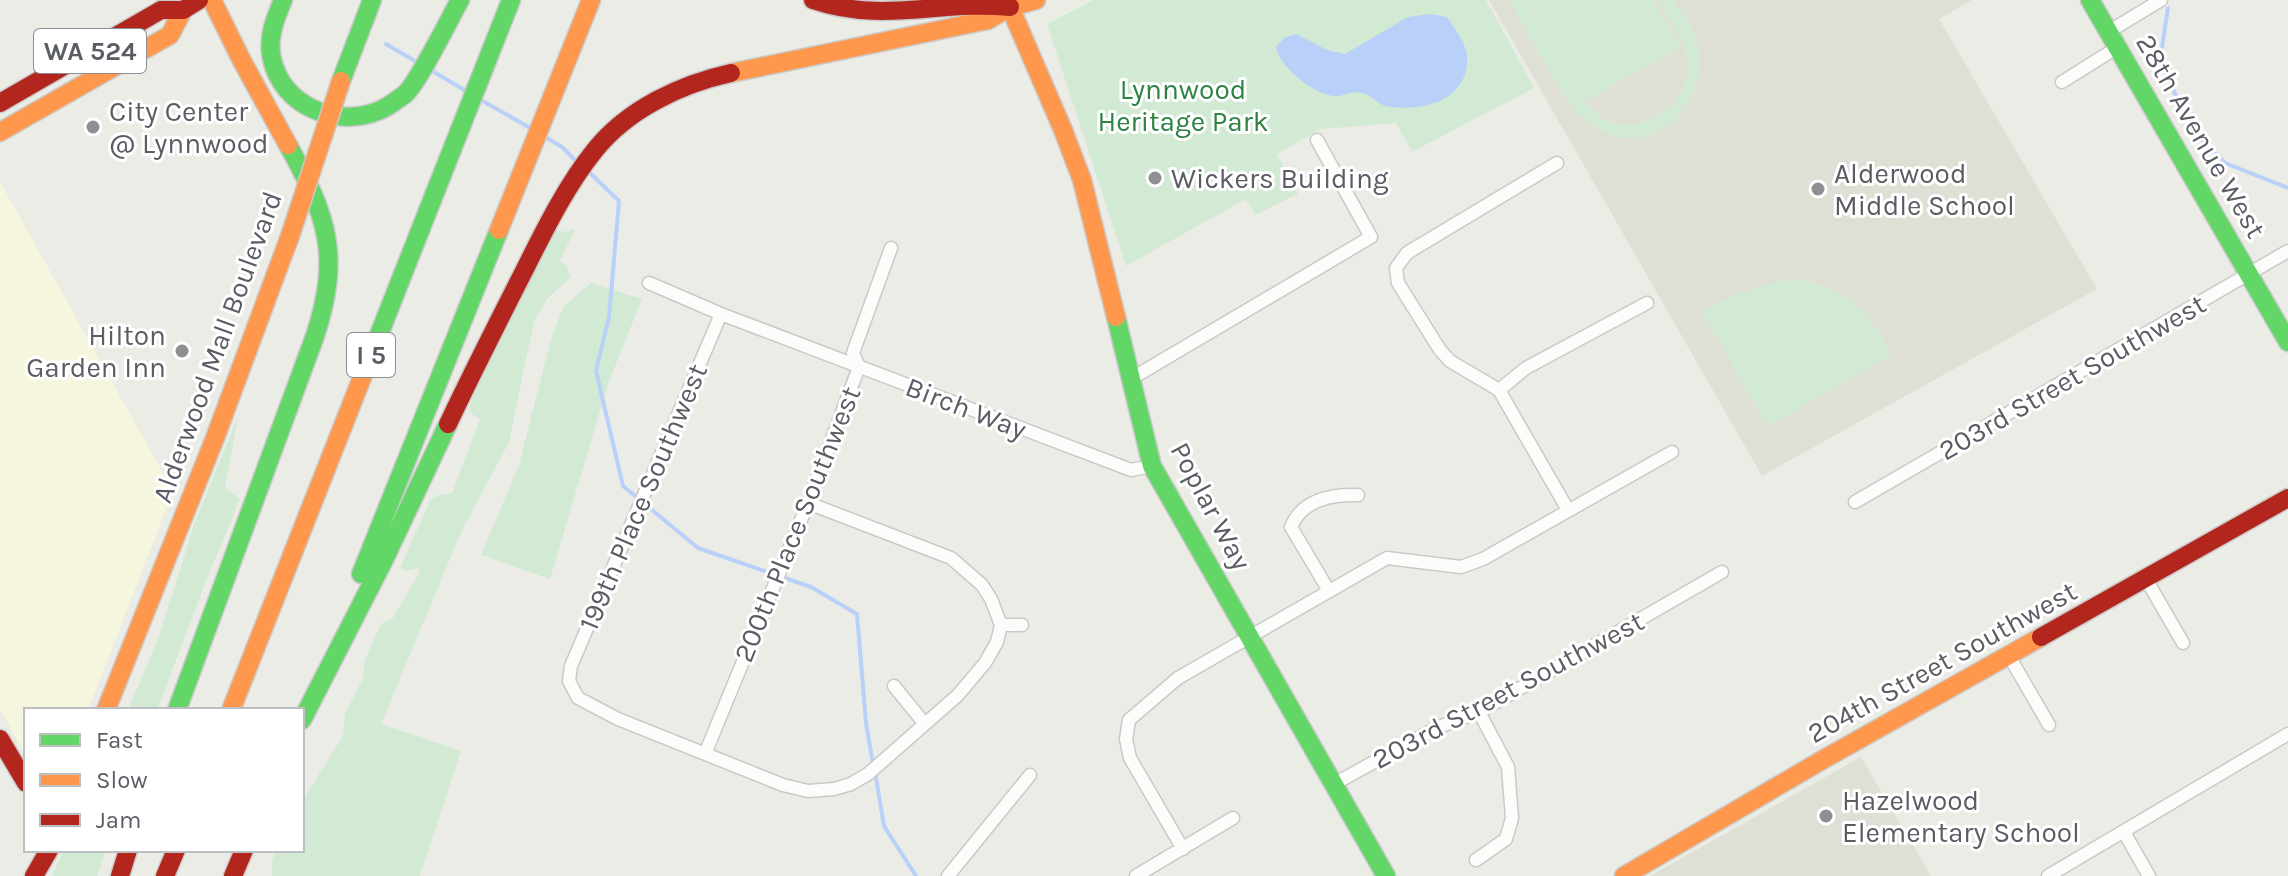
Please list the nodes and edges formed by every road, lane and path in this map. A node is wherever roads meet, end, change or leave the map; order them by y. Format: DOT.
graph roads {
  1 [pos="212,0"];
  2 [pos="283,0"];
  3 [pos="372,0"];
  4 [pos="460,0"];
  5 [pos="511,0"];
  6 [pos="591,0"];
  7 [pos="813,0"];
  8 [pos="941,0"];
  9 [pos="1036,0"];
  10 [pos="2090,0"];
  11 [pos="2161,0"];
  12 [pos="1009,4"];
  13 [pos="191,5"];
  14 [pos="923,9"];
  15 [pos="2113,40"];
  16 [pos="2062,82"];
  17 [pos="0,103"];
  18 [pos="0,132"];
  19 [pos="1317,140"];
  20 [pos="1557,163"];
  21 [pos="891,248"];
  22 [pos="2288,251"];
  23 [pos="2248,276"];
  24 [pos="649,283"];
  25 [pos="1647,303"];
  26 [pos="721,314"];
  27 [pos="2288,342"];
  28 [pos="859,367"];
  29 [pos="1129,380"];
  30 [pos="1499,390"];
  31 [pos="1672,452"];
  32 [pos="1152,466"];
  33 [pos="1358,495"];
  34 [pos="1855,502"];
  35 [pos="808,503"];
  36 [pos="2286,503"];
  37 [pos="1568,510"];
  38 [pos="1722,572"];
  39 [pos="2146,579"];
  40 [pos="1329,591"];
  41 [pos="1001,625"];
  42 [pos="1022,625"];
  43 [pos="1250,635"];
  44 [pos="2183,643"];
  45 [pos="2009,656"];
  46 [pos="894,686"];
  47 [pos="107,708"];
  48 [pos="178,708"];
  49 [pos="232,708"];
  50 [pos="1479,712"];
  51 [pos="304,716"];
  52 [pos="304,716"];
  53 [pos="924,723"];
  54 [pos="2049,725"];
  55 [pos="2288,734"];
  56 [pos="0,739"];
  57 [pos="705,754"];
  58 [pos="1030,775"];
  59 [pos="24,780"];
  60 [pos="1334,784"];
  61 [pos="1233,818"];
  62 [pos="2124,832"];
  63 [pos="1183,849"];
  64 [pos="48,852"];
  65 [pos="127,852"];
  66 [pos="175,852"];
  67 [pos="243,852"];
  68 [pos="250,852"];
  69 [pos="1476,860"];
  70 [pos="34,876"];
  71 [pos="120,876"];
  72 [pos="165,876"];
  73 [pos="233,876"];
  74 [pos="241,876"];
  75 [pos="948,876"];
  76 [pos="1136,876"];
  77 [pos="1386,876"];
  78 [pos="1624,876"];
  79 [pos="2048,876"];
  80 [pos="2149,876"];
  1 -- 48 [label="main road"];
  2 -- 4 [label="main road"];
  3 -- 47 [label="main road, Alderwood Mall Boulevard, bridge"];
  5 -- 49 [label="main road, I 5"];
  6 -- 51 [label="main road, I 5"];
  7 -- 14 [label="main road"];
  8 -- 14 [label="main road"];
  9 -- 12 [label="main road"];
  10 -- 15 [label="main road, 28th Avenue West"];
  11 -- 15 [label="street"];
  12 -- 14 [label="main road"];
  12 -- 29 [label="main road, Poplar Way"];
  12 -- 52 [label="main road"];
  13 -- 17 [label="main road, WA 524"];
  13 -- 18 [label="main road, WA 524"];
  15 -- 16 [label="street"];
  15 -- 23 [label="main road, 28th Avenue West"];
  19 -- 29 [label="street"];
  20 -- 30 [label="street"];
  21 -- 28 [label="street, 200th Place Southwest"];
  22 -- 23 [label="street, 203rd Street Southwest"];
  23 -- 27 [label="main road, 28th Avenue West"];
  23 -- 34 [label="street, 203rd Street Southwest"];
  24 -- 26 [label="street, Birch Way"];
  25 -- 30 [label="street"];
  26 -- 28 [label="street, Birch Way"];
  26 -- 57 [label="street, 199th Place Southwest"];
  28 -- 32 [label="street, Birch Way"];
  28 -- 35 [label="street, 200th Place Southwest"];
  29 -- 32 [label="main road, Poplar Way"];
  30 -- 37 [label="street"];
  31 -- 37 [label="street"];
  32 -- 43 [label="main road, Poplar Way"];
  33 -- 40 [label="street"];
  35 -- 41 [label="street"];
  35 -- 57 [label="street, 200th Place Southwest"];
  36 -- 39 [label="main road, 204th Street Southwest"];
  37 -- 40 [label="street"];
  38 -- 50 [label="street, 203rd Street Southwest"];
  39 -- 44 [label="street"];
  39 -- 45 [label="main road, 204th Street Southwest"];
  40 -- 43 [label="street"];
  41 -- 42 [label="street"];
  41 -- 53 [label="street"];
  43 -- 60 [label="main road, Poplar Way"];
  43 -- 63 [label="street"];
  45 -- 54 [label="street"];
  45 -- 78 [label="main road, 204th Street Southwest"];
  46 -- 53 [label="street"];
  50 -- 60 [label="street, 203rd Street Southwest"];
  50 -- 69 [label="street"];
  53 -- 57 [label="street"];
  55 -- 62 [label="street"];
  56 -- 59 [label="main road"];
  58 -- 75 [label="street"];
  60 -- 77 [label="main road, Poplar Way"];
  61 -- 63 [label="street"];
  62 -- 79 [label="street"];
  62 -- 80 [label="street"];
  63 -- 76 [label="street"];
  64 -- 70 [label="main road"];
  65 -- 71 [label="main road"];
  66 -- 72 [label="main road"];
  67 -- 73 [label="main road"];
  68 -- 74 [label="main road"];
}
